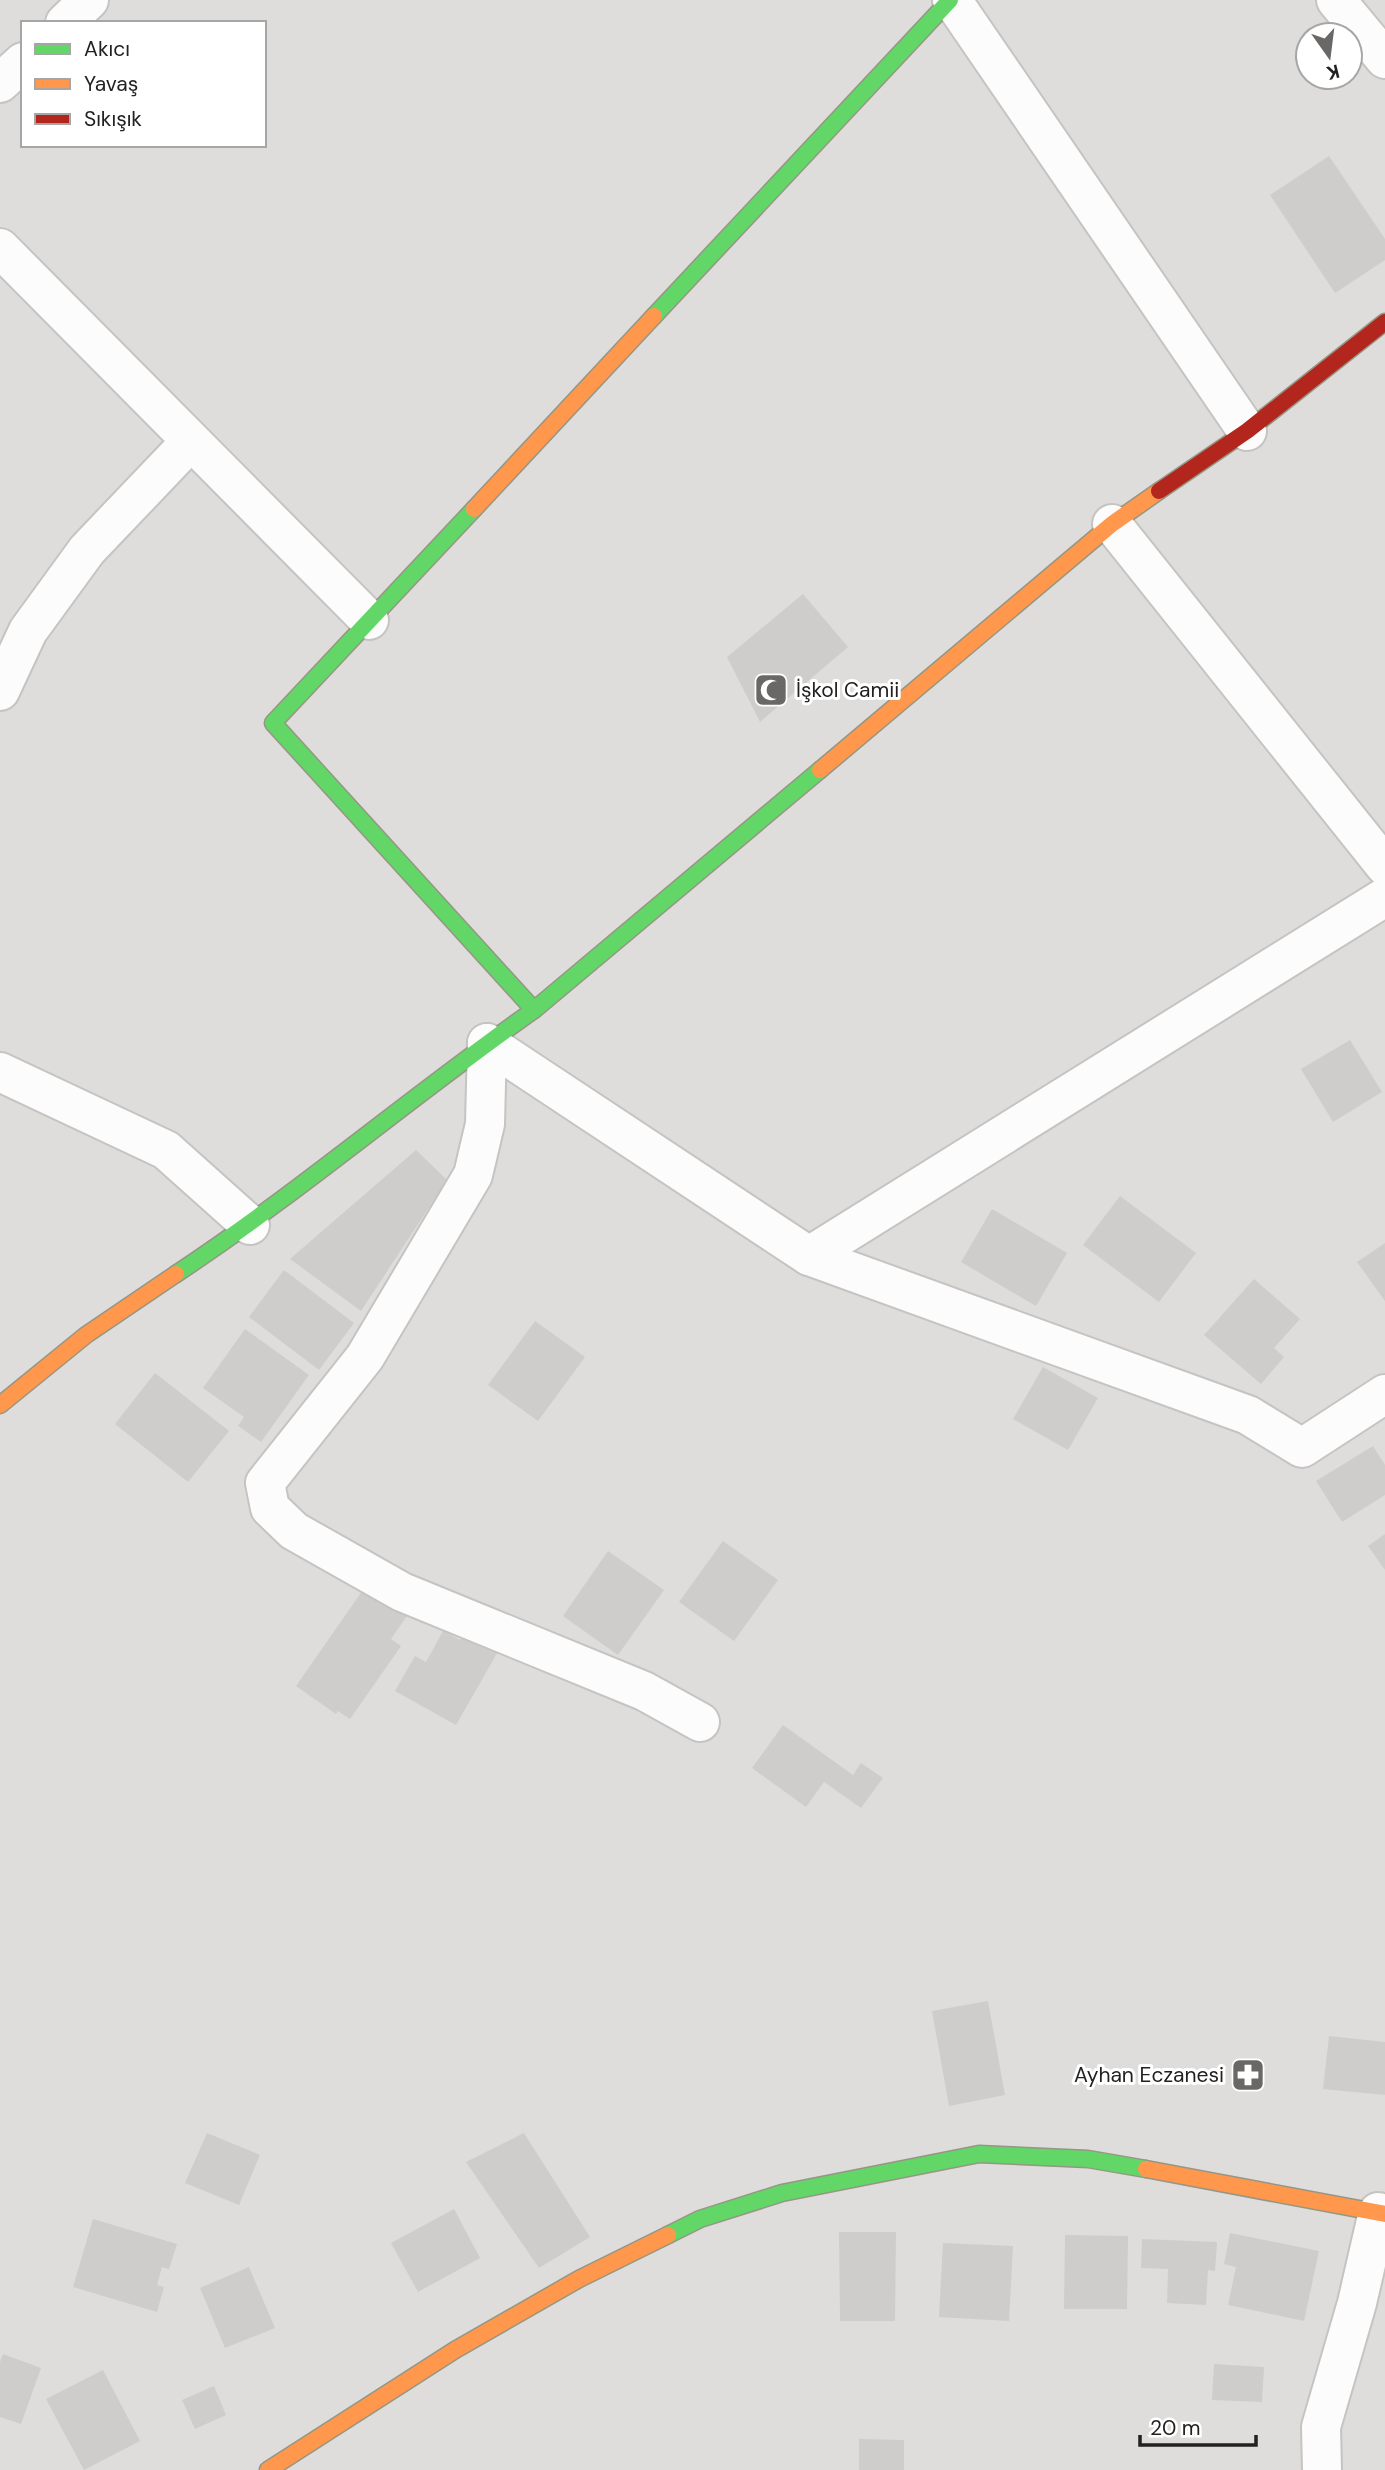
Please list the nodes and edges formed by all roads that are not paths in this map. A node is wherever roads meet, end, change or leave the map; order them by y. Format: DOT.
graph roads {
  1 [pos="89,0"];
  2 [pos="951,0"];
  3 [pos="1336,0"];
  4 [pos="67,21"];
  5 [pos="1385,59"];
  6 [pos="21,64"];
  7 [pos="0,83"];
  8 [pos="0,248"];
  9 [pos="1385,323"];
  10 [pos="1247,431"];
  11 [pos="190,442"];
  12 [pos="1112,524"];
  13 [pos="369,620"];
  14 [pos="0,691"];
  15 [pos="1385,866"];
  16 [pos="1385,897"];
  17 [pos="534,1010"];
  18 [pos="487,1043"];
  19 [pos="0,1072"];
  20 [pos="250,1225"];
  21 [pos="809,1256"];
  22 [pos="1385,1394"];
  23 [pos="0,1405"];
  24 [pos="700,1721"];
  25 [pos="1382,2213"];
  26 [pos="268,2470"];
  27 [pos="1322,2470"];
  1 -- 4 [label="street"];
  2 -- 10 [label="street"];
  2 -- 13 [label="street"];
  3 -- 5 [label="street"];
  6 -- 7 [label="street"];
  8 -- 11 [label="street"];
  9 -- 10 [label="street"];
  10 -- 12 [label="street"];
  11 -- 13 [label="street"];
  11 -- 14 [label="street"];
  12 -- 15 [label="street"];
  12 -- 17 [label="street"];
  13 -- 17 [label="street"];
  16 -- 21 [label="street"];
  17 -- 18 [label="street"];
  18 -- 20 [label="street"];
  18 -- 21 [label="street"];
  18 -- 24 [label="street"];
  19 -- 20 [label="street"];
  20 -- 23 [label="street"];
  21 -- 22 [label="street"];
  25 -- 26 [label="street"];
  25 -- 27 [label="street"];
}
